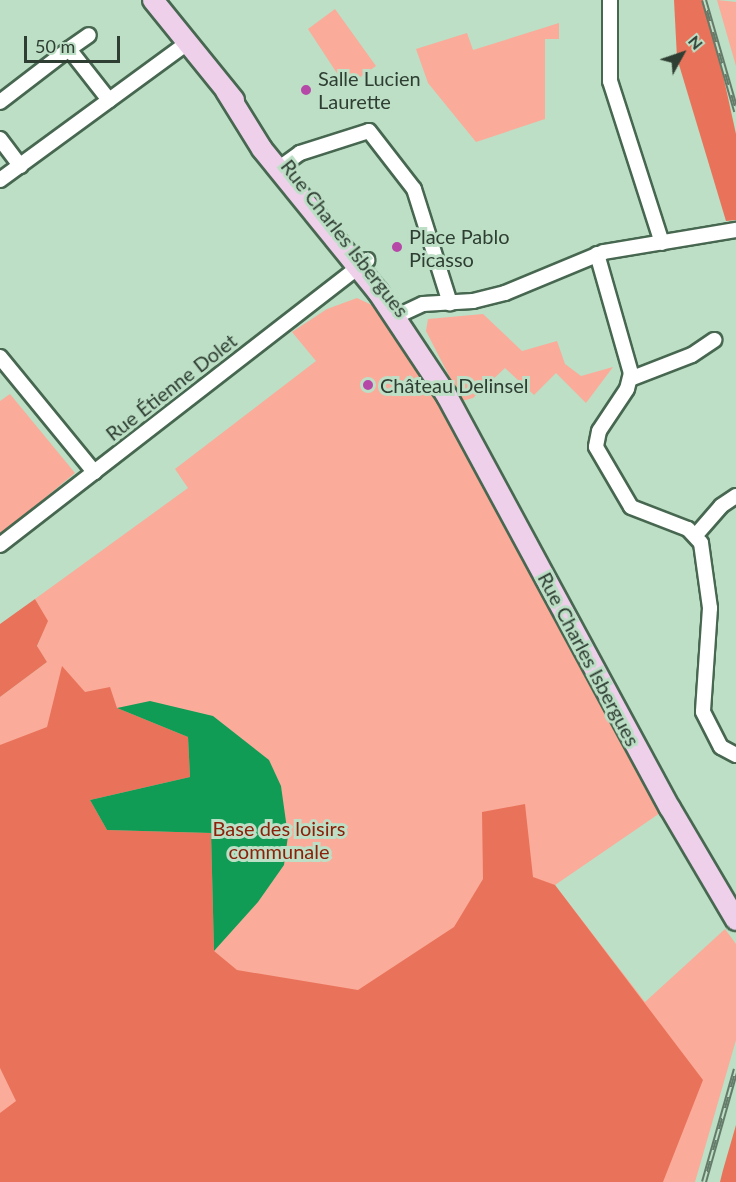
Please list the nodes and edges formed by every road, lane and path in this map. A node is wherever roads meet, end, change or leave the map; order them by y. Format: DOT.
graph roads {
  1 [pos="153,0"];
  2 [pos="610,0"];
  3 [pos="88,35"];
  4 [pos="187,43"];
  5 [pos="69,49"];
  6 [pos="109,100"];
  7 [pos="0,102"];
  8 [pos="0,139"];
  9 [pos="21,166"];
  10 [pos="281,166"];
  11 [pos="0,180"];
  12 [pos="736,230"];
  13 [pos="662,243"];
  14 [pos="597,255"];
  15 [pos="363,263"];
  16 [pos="450,303"];
  17 [pos="400,314"];
  18 [pos="714,340"];
  19 [pos="0,357"];
  20 [pos="630,379"];
  21 [pos="94,472"];
  22 [pos="736,496"];
  23 [pos="696,535"];
  24 [pos="0,545"];
  25 [pos="736,755"];
  26 [pos="736,920"];
  1 -- 4 [label="main road, Rue Charles Isbergues"];
  2 -- 13 [label="street"];
  3 -- 5 [label="street"];
  4 -- 6 [label="street"];
  4 -- 10 [label="main road, Rue Charles Isbergues"];
  5 -- 6 [label="street"];
  5 -- 7 [label="street"];
  6 -- 9 [label="street"];
  8 -- 9 [label="street"];
  9 -- 11 [label="street"];
  10 -- 15 [label="main road, Rue Charles Isbergues"];
  10 -- 16 [label="street"];
  12 -- 13 [label="street"];
  13 -- 14 [label="street"];
  14 -- 16 [label="street"];
  14 -- 20 [label="street"];
  15 -- 17 [label="main road, Rue Charles Isbergues"];
  15 -- 21 [label="street, Rue Étienne Dolet"];
  16 -- 17 [label="street"];
  17 -- 26 [label="main road, Rue Charles Isbergues"];
  18 -- 20 [label="street"];
  19 -- 21 [label="street"];
  20 -- 23 [label="street"];
  21 -- 24 [label="street, Rue Étienne Dolet"];
  22 -- 23 [label="street"];
  23 -- 25 [label="street"];
}
